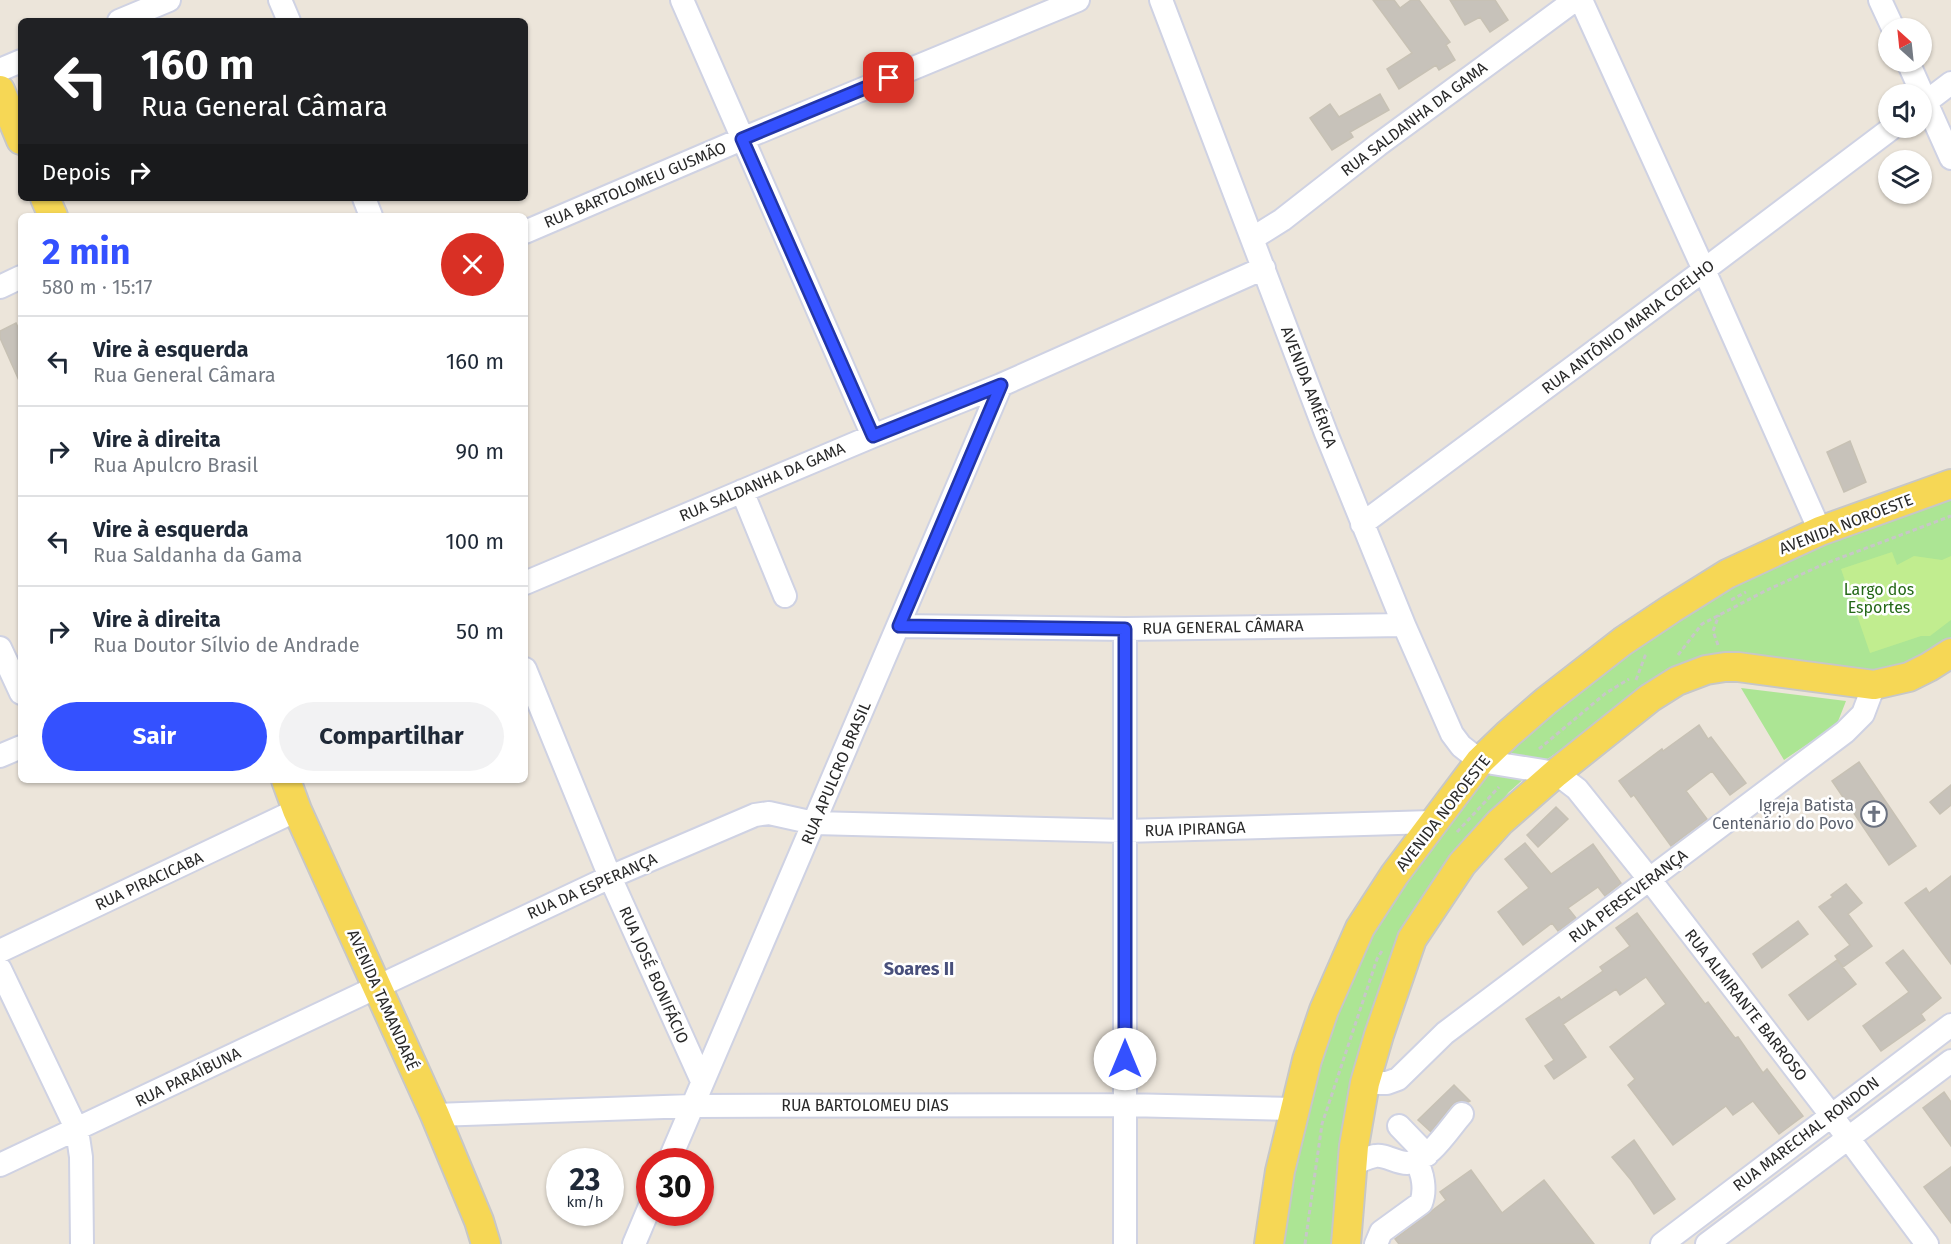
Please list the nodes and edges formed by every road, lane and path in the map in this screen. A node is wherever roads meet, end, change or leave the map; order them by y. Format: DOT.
graph roads {
  1 [pos="169,0"];
  2 [pos="280,0"];
  3 [pos="682,0"];
  4 [pos="1078,0"];
  5 [pos="1161,0"];
  6 [pos="1575,0"];
  7 [pos="1581,0"];
  8 [pos="1880,0"];
  9 [pos="125,18"];
  10 [pos="288,18"];
  11 [pos="1888,18"];
  12 [pos="18,63"];
  13 [pos="0,70"];
  14 [pos="1951,83"];
  15 [pos="0,90"];
  16 [pos="1932,98"];
  17 [pos="1932,120"];
  18 [pos="18,133"];
  19 [pos="1879,138"];
  20 [pos="742,139"];
  21 [pos="1951,158"];
  22 [pos="528,231"];
  23 [pos="1253,238"];
  24 [pos="1264,268"];
  25 [pos="1704,270"];
  26 [pos="18,278"];
  27 [pos="0,287"];
  28 [pos="1001,385"];
  29 [pos="873,436"];
  30 [pos="1951,484"];
  31 [pos="742,491"];
  32 [pos="1951,516"];
  33 [pos="1362,524"];
  34 [pos="1820,531"];
  35 [pos="528,578"];
  36 [pos="785,596"];
  37 [pos="1719,615"];
  38 [pos="1404,625"];
  39 [pos="899,626"];
  40 [pos="1125,629"];
  41 [pos="0,648"];
  42 [pos="1721,650"];
  43 [pos="1690,653"];
  44 [pos="1680,654"];
  45 [pos="1671,658"];
  46 [pos="1949,658"];
  47 [pos="528,676"];
  48 [pos="1629,679"];
  49 [pos="1874,685"];
  50 [pos="18,687"];
  51 [pos="18,748"];
  52 [pos="1537,750"];
  53 [pos="0,756"];
  54 [pos="1480,761"];
  55 [pos="1556,773"];
  56 [pos="287,783"];
  57 [pos="297,810"];
  58 [pos="1432,822"];
  59 [pos="814,823"];
  60 [pos="1125,831"];
  61 [pos="610,877"];
  62 [pos="1650,880"];
  63 [pos="0,951"];
  64 [pos="0,969"];
  65 [pos="376,986"];
  66 [pos="1951,1025"];
  67 [pos="1951,1061"];
  68 [pos="702,1081"];
  69 [pos="1365,1083"];
  70 [pos="1125,1105"];
  71 [pos="692,1106"];
  72 [pos="1296,1109"];
  73 [pos="1462,1114"];
  74 [pos="435,1115"];
  75 [pos="1831,1115"];
  76 [pos="1399,1126"];
  77 [pos="77,1130"];
  78 [pos="1847,1138"];
  79 [pos="674,1148"];
  80 [pos="1422,1158"];
  81 [pos="1353,1164"];
  82 [pos="0,1165"];
  83 [pos="642,1226"];
  84 [pos="486,1236"];
  85 [pos="82,1244"];
  86 [pos="634,1244"];
  87 [pos="1125,1244"];
  88 [pos="1269,1244"];
  89 [pos="1346,1244"];
  90 [pos="1376,1244"];
  91 [pos="1662,1244"];
  92 [pos="1707,1244"];
  93 [pos="1927,1244"];
  1 -- 9 [label="street"];
  2 -- 10 [label="street"];
  3 -- 20 [label="street"];
  4 -- 20 [label="street, RUA BARTOLOMEU GUSMÃO"];
  5 -- 23 [label="street, AVENIDA AMÉRICA"];
  6 -- 23 [label="street, RUA SALDANHA DA GAMA"];
  7 -- 25 [label="street"];
  8 -- 11 [label="street"];
  12 -- 13 [label="street"];
  14 -- 16 [label="street"];
  15 -- 18 [label="main road"];
  17 -- 21 [label="street"];
  19 -- 25 [label="street, RUA ANTÔNIO MARIA COELHO"];
  20 -- 22 [label="street, RUA BARTOLOMEU GUSMÃO"];
  20 -- 29 [label="street"];
  23 -- 24 [label="street, AVENIDA AMÉRICA"];
  24 -- 28 [label="street, RUA SALDANHA DA GAMA"];
  24 -- 33 [label="street, AVENIDA AMÉRICA"];
  25 -- 33 [label="street, RUA ANTÔNIO MARIA COELHO"];
  25 -- 34 [label="street"];
  26 -- 27 [label="street"];
  28 -- 29 [label="street, RUA SALDANHA DA GAMA"];
  28 -- 39 [label="street, RUA APULCRO BRASIL"];
  29 -- 31 [label="street, RUA SALDANHA DA GAMA"];
  30 -- 34 [label="main road, AVENIDA NOROESTE"];
  31 -- 35 [label="street, RUA SALDANHA DA GAMA"];
  31 -- 36 [label="street"];
  32 -- 37 [label="path"];
  33 -- 38 [label="street, AVENIDA AMÉRICA"];
  34 -- 54 [label="main road, AVENIDA NOROESTE"];
  37 -- 42 [label="path"];
  37 -- 44 [label="path"];
  38 -- 40 [label="street, RUA GENERAL CÂMARA"];
  38 -- 54 [label="street, AVENIDA AMÉRICA"];
  39 -- 40 [label="street, RUA GENERAL CÂMARA"];
  39 -- 59 [label="street, RUA APULCRO BRASIL"];
  40 -- 60 [label="street"];
  41 -- 50 [label="street"];
  43 -- 44 [label="path"];
  44 -- 45 [label="path"];
  46 -- 49 [label="main road"];
  47 -- 61 [label="street, RUA JOSÉ BONIFÁCIO"];
  48 -- 52 [label="path"];
  49 -- 55 [label="main road"];
  49 -- 62 [label="street, RUA PERSEVERANÇA"];
  51 -- 53 [label="street"];
  54 -- 55 [label="street"];
  54 -- 58 [label="main road, AVENIDA NOROESTE"];
  55 -- 62 [label="street, RUA ALMIRANTE BARROSO"];
  55 -- 69 [label="main road"];
  56 -- 57 [label="main road, AVENIDA TAMANDARÉ"];
  57 -- 63 [label="street, RUA PIRACICABA"];
  57 -- 65 [label="main road, AVENIDA TAMANDARÉ"];
  58 -- 60 [label="street, RUA IPIRANGA"];
  58 -- 72 [label="main road, AVENIDA NOROESTE"];
  59 -- 60 [label="street, RUA IPIRANGA"];
  59 -- 61 [label="street, RUA DA ESPERANÇA"];
  59 -- 68 [label="street, RUA APULCRO BRASIL"];
  60 -- 70 [label="street"];
  61 -- 65 [label="street, RUA DA ESPERANÇA"];
  61 -- 68 [label="street, RUA JOSÉ BONIFÁCIO"];
  62 -- 69 [label="street, RUA PERSEVERANÇA"];
  62 -- 75 [label="street, RUA ALMIRANTE BARROSO"];
  64 -- 77 [label="street"];
  65 -- 74 [label="main road, AVENIDA TAMANDARÉ"];
  65 -- 77 [label="street, RUA PARAÍBUNA"];
  66 -- 75 [label="street, RUA MARECHAL RONDON"];
  67 -- 78 [label="street, RUA MARECHAL RONDON"];
  68 -- 71 [label="street, RUA APULCRO BRASIL"];
  69 -- 81 [label="main road"];
  70 -- 71 [label="street, RUA BARTOLOMEU DIAS"];
  70 -- 72 [label="street, RUA BARTOLOMEU DIAS"];
  70 -- 87 [label="street"];
  71 -- 74 [label="street, RUA BARTOLOMEU DIAS"];
  71 -- 79 [label="street, RUA APULCRO BRASIL"];
  72 -- 88 [label="main road, AVENIDA NOROESTE"];
  73 -- 80 [label="street"];
  74 -- 84 [label="main road, AVENIDA TAMANDARÉ"];
  75 -- 78 [label="street, RUA ALMIRANTE BARROSO"];
  75 -- 91 [label="street, RUA MARECHAL RONDON"];
  76 -- 80 [label="street"];
  77 -- 82 [label="street, RUA PARAÍBUNA"];
  77 -- 85 [label="street"];
  78 -- 92 [label="street, RUA MARECHAL RONDON"];
  78 -- 93 [label="street, RUA ALMIRANTE BARROSO"];
  80 -- 81 [label="street"];
  80 -- 90 [label="street"];
  81 -- 89 [label="main road"];
  83 -- 86 [label="street"];
}
